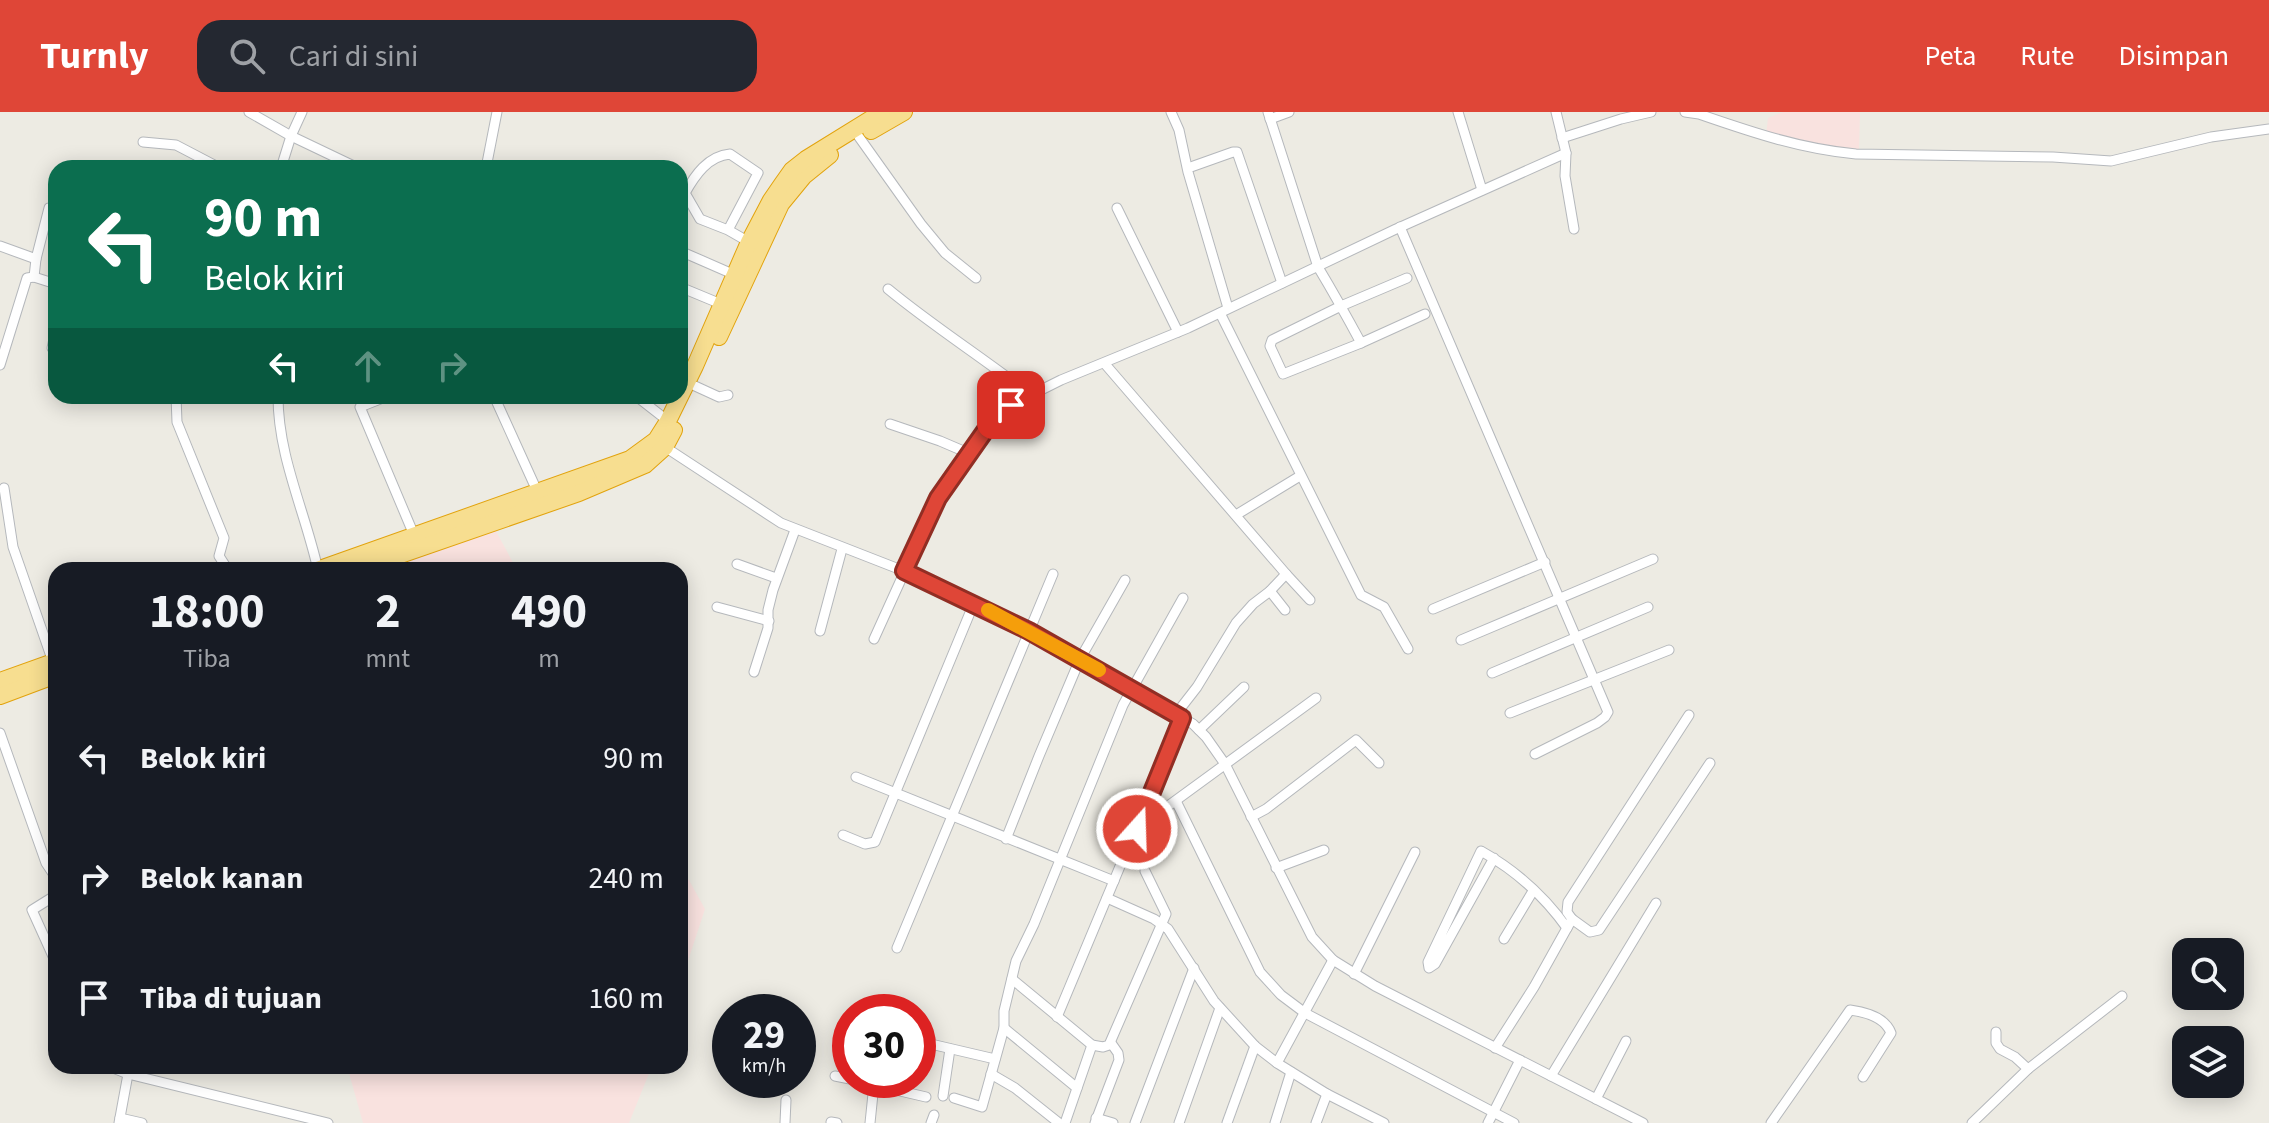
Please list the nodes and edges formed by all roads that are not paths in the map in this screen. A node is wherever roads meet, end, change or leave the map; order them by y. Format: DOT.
graph roads {
  1 [pos="249,112"];
  2 [pos="302,112"];
  3 [pos="497,112"];
  4 [pos="882,112"];
  5 [pos="904,112"];
  6 [pos="1171,112"];
  7 [pos="1289,112"];
  8 [pos="1458,112"];
  9 [pos="1556,112"];
  10 [pos="1651,112"];
  11 [pos="1685,112"];
  12 [pos="1269,116"];
  13 [pos="2269,129"];
  14 [pos="291,136"];
  15 [pos="859,137"];
  16 [pos="1562,138"];
  17 [pos="143,142"];
  18 [pos="1566,153"];
  19 [pos="205,160"];
  20 [pos="284,160"];
  21 [pos="341,160"];
  22 [pos="488,160"];
  23 [pos="1188,168"];
  24 [pos="688,188"];
  25 [pos="1482,190"];
  26 [pos="688,199"];
  27 [pos="1117,208"];
  28 [pos="48,212"];
  29 [pos="1400,227"];
  30 [pos="1574,229"];
  31 [pos="728,230"];
  32 [pos="749,242"];
  33 [pos="0,246"];
  34 [pos="688,254"];
  35 [pos="36,259"];
  36 [pos="1318,267"];
  37 [pos="735,275"];
  38 [pos="34,277"];
  39 [pos="976,278"];
  40 [pos="1407,278"];
  41 [pos="48,281"];
  42 [pos="1282,283"];
  43 [pos="888,289"];
  44 [pos="688,290"];
  45 [pos="721,304"];
  46 [pos="1341,306"];
  47 [pos="1224,311"];
  48 [pos="1425,314"];
  49 [pos="718,326"];
  50 [pos="1178,332"];
  51 [pos="1361,343"];
  52 [pos="1105,364"];
  53 [pos="0,365"];
  54 [pos="688,383"];
  55 [pos="695,386"];
  56 [pos="728,395"];
  57 [pos="1032,396"];
  58 [pos="688,400"];
  59 [pos="176,404"];
  60 [pos="278,404"];
  61 [pos="368,404"];
  62 [pos="498,404"];
  63 [pos="646,404"];
  64 [pos="677,404"];
  65 [pos="686,404"];
  66 [pos="668,421"];
  67 [pos="890,424"];
  68 [pos="665,447"];
  69 [pos="968,453"];
  70 [pos="1300,476"];
  71 [pos="4,488"];
  72 [pos="538,493"];
  73 [pos="1236,515"];
  74 [pos="474,522"];
  75 [pos="795,530"];
  76 [pos="414,535"];
  77 [pos="842,549"];
  78 [pos="1653,559"];
  79 [pos="223,562"];
  80 [pos="316,562"];
  81 [pos="340,562"];
  82 [pos="376,562"];
  83 [pos="1545,562"];
  84 [pos="737,564"];
  85 [pos="904,571"];
  86 [pos="1053,574"];
  87 [pos="1286,574"];
  88 [pos="776,578"];
  89 [pos="1125,580"];
  90 [pos="1270,591"];
  91 [pos="1560,597"];
  92 [pos="1183,598"];
  93 [pos="1310,600"];
  94 [pos="974,603"];
  95 [pos="717,607"];
  96 [pos="1648,607"];
  97 [pos="1433,609"];
  98 [pos="1285,610"];
  99 [pos="769,621"];
  100 [pos="820,631"];
  101 [pos="1029,631"];
  102 [pos="1577,637"];
  103 [pos="874,639"];
  104 [pos="1461,640"];
  105 [pos="1408,649"];
  106 [pos="1669,650"];
  107 [pos="48,655"];
  108 [pos="1080,659"];
  109 [pos="754,672"];
  110 [pos="1492,673"];
  111 [pos="48,674"];
  112 [pos="48,676"];
  113 [pos="1595,678"];
  114 [pos="0,681"];
  115 [pos="1244,687"];
  116 [pos="1131,688"];
  117 [pos="0,696"];
  118 [pos="1316,698"];
  119 [pos="1510,713"];
  120 [pos="1689,715"];
  121 [pos="1179,716"];
  122 [pos="1199,730"];
  123 [pos="0,733"];
  124 [pos="1535,754"];
  125 [pos="1379,763"];
  126 [pos="1710,763"];
  127 [pos="1225,764"];
  128 [pos="856,777"];
  129 [pos="894,794"];
  130 [pos="1176,801"];
  131 [pos="951,816"];
  132 [pos="1251,817"];
  133 [pos="1137,829"];
  134 [pos="843,835"];
  135 [pos="1006,839"];
  136 [pos="1324,850"];
  137 [pos="1415,852"];
  138 [pos="1494,858"];
  139 [pos="1060,860"];
  140 [pos="48,866"];
  141 [pos="1276,868"];
  142 [pos="1145,871"];
  143 [pos="1114,881"];
  144 [pos="1533,891"];
  145 [pos="1107,898"];
  146 [pos="48,900"];
  147 [pos="1656,903"];
  148 [pos="1162,924"];
  149 [pos="1569,924"];
  150 [pos="1504,939"];
  151 [pos="48,945"];
  152 [pos="897,948"];
  153 [pos="1333,960"];
  154 [pos="1194,968"];
  155 [pos="1354,974"];
  156 [pos="1012,979"];
  157 [pos="2122,996"];
  158 [pos="1220,1008"];
  159 [pos="1305,1013"];
  160 [pos="1057,1017"];
  161 [pos="1004,1028"];
  162 [pos="1996,1032"];
  163 [pos="1626,1041"];
  164 [pos="1111,1043"];
  165 [pos="1092,1045"];
  166 [pos="936,1046"];
  167 [pos="1255,1046"];
  168 [pos="1495,1048"];
  169 [pos="950,1049"];
  170 [pos="995,1059"];
  171 [pos="1520,1060"];
  172 [pos="1277,1063"];
  173 [pos="2028,1069"];
  174 [pos="1291,1072"];
  175 [pos="128,1074"];
  176 [pos="991,1074"];
  177 [pos="1551,1076"];
  178 [pos="1863,1077"];
  179 [pos="1077,1088"];
  180 [pos="1327,1094"];
  181 [pos="943,1096"];
  182 [pos="873,1098"];
  183 [pos="954,1098"];
  184 [pos="1596,1099"];
  185 [pos="786,1100"];
  186 [pos="1493,1112"];
  187 [pos="120,1120"];
  188 [pos="1630,1120"];
  189 [pos="1095,1121"];
  190 [pos="142,1123"];
  191 [pos="328,1123"];
  192 [pos="785,1123"];
  193 [pos="870,1123"];
  194 [pos="1062,1123"];
  195 [pos="1113,1123"];
  196 [pos="1135,1123"];
  197 [pos="1179,1123"];
  198 [pos="1227,1123"];
  199 [pos="1275,1123"];
  200 [pos="1316,1123"];
  201 [pos="1384,1123"];
  202 [pos="1488,1123"];
  203 [pos="1514,1123"];
  204 [pos="1643,1123"];
  205 [pos="1771,1123"];
  206 [pos="1972,1123"];
  1 -- 14 [label="street"];
  2 -- 14 [label="street"];
  3 -- 22 [label="street"];
  4 -- 32 [label="highway"];
  5 -- 15 [label="highway"];
  6 -- 23 [label="street"];
  7 -- 12 [label="street"];
  8 -- 25 [label="street"];
  9 -- 16 [label="street"];
  10 -- 16 [label="street"];
  11 -- 13 [label="street"];
  12 -- 36 [label="street"];
  14 -- 20 [label="street"];
  14 -- 21 [label="street"];
  15 -- 39 [label="street"];
  15 -- 49 [label="highway"];
  16 -- 18 [label="street"];
  17 -- 19 [label="street"];
  18 -- 25 [label="street"];
  18 -- 30 [label="street"];
  23 -- 42 [label="street"];
  23 -- 47 [label="street"];
  24 -- 31 [label="street"];
  25 -- 29 [label="street"];
  26 -- 31 [label="street"];
  27 -- 50 [label="street"];
  28 -- 35 [label="street"];
  29 -- 36 [label="street"];
  29 -- 83 [label="street"];
  31 -- 32 [label="street"];
  32 -- 37 [label="highway"];
  33 -- 35 [label="street"];
  34 -- 37 [label="street"];
  35 -- 38 [label="street"];
  36 -- 42 [label="street"];
  36 -- 46 [label="street"];
  37 -- 45 [label="highway"];
  38 -- 41 [label="street"];
  38 -- 53 [label="street"];
  40 -- 46 [label="street"];
  42 -- 47 [label="street"];
  43 -- 57 [label="street"];
  44 -- 45 [label="street"];
  45 -- 49 [label="highway"];
  46 -- 51 [label="street"];
  46 -- 51 [label="street"];
  47 -- 50 [label="street"];
  47 -- 70 [label="street"];
  48 -- 51 [label="street"];
  49 -- 54 [label="highway"];
  49 -- 55 [label="highway"];
  50 -- 52 [label="street"];
  52 -- 57 [label="street"];
  52 -- 73 [label="street"];
  55 -- 56 [label="street"];
  55 -- 58 [label="highway"];
  57 -- 69 [label="street"];
  59 -- 79 [label="street"];
  60 -- 80 [label="street"];
  61 -- 76 [label="street"];
  62 -- 72 [label="street"];
  63 -- 66 [label="street"];
  64 -- 66 [label="highway"];
  65 -- 68 [label="highway"];
  66 -- 72 [label="highway"];
  67 -- 69 [label="street"];
  68 -- 74 [label="highway"];
  68 -- 75 [label="street"];
  69 -- 85 [label="street"];
  70 -- 73 [label="street"];
  70 -- 105 [label="street"];
  71 -- 107 [label="street"];
  72 -- 74 [label="highway"];
  73 -- 87 [label="street"];
  74 -- 76 [label="highway"];
  74 -- 82 [label="highway"];
  75 -- 77 [label="street"];
  75 -- 88 [label="street"];
  76 -- 81 [label="highway"];
  77 -- 85 [label="street"];
  77 -- 100 [label="street"];
  78 -- 91 [label="street"];
  83 -- 91 [label="street"];
  83 -- 97 [label="street"];
  84 -- 88 [label="street"];
  85 -- 94 [label="street"];
  85 -- 103 [label="street"];
  86 -- 101 [label="street"];
  87 -- 90 [label="street"];
  87 -- 93 [label="street"];
  88 -- 99 [label="street"];
  89 -- 108 [label="street"];
  90 -- 98 [label="street"];
  90 -- 121 [label="street"];
  91 -- 102 [label="street"];
  91 -- 104 [label="street"];
  92 -- 116 [label="street"];
  94 -- 101 [label="street"];
  94 -- 129 [label="street"];
  95 -- 99 [label="street"];
  96 -- 102 [label="street"];
  99 -- 109 [label="street"];
  101 -- 108 [label="street"];
  101 -- 131 [label="street"];
  102 -- 110 [label="street"];
  102 -- 113 [label="street"];
  106 -- 113 [label="street"];
  108 -- 116 [label="street"];
  108 -- 135 [label="street"];
  111 -- 114 [label="highway"];
  112 -- 117 [label="highway"];
  113 -- 119 [label="street"];
  113 -- 124 [label="street"];
  115 -- 122 [label="street"];
  116 -- 121 [label="street"];
  116 -- 139 [label="street"];
  118 -- 127 [label="street"];
  120 -- 149 [label="street"];
  121 -- 122 [label="street"];
  121 -- 133 [label="street"];
  122 -- 127 [label="street"];
  123 -- 140 [label="street"];
  125 -- 132 [label="street"];
  126 -- 149 [label="street"];
  127 -- 130 [label="street"];
  127 -- 132 [label="street"];
  128 -- 129 [label="street"];
  129 -- 131 [label="street"];
  129 -- 134 [label="street"];
  130 -- 133 [label="street"];
  130 -- 159 [label="street"];
  131 -- 135 [label="street"];
  131 -- 152 [label="street"];
  132 -- 141 [label="street"];
  133 -- 143 [label="street"];
  135 -- 139 [label="street"];
  136 -- 141 [label="street"];
  137 -- 155 [label="street"];
  138 -- 138 [label="street"];
  138 -- 144 [label="street"];
  139 -- 143 [label="street"];
  139 -- 156 [label="street"];
  141 -- 153 [label="street"];
  142 -- 148 [label="street"];
  143 -- 145 [label="street"];
  144 -- 149 [label="street"];
  144 -- 150 [label="street"];
  145 -- 148 [label="street"];
  145 -- 160 [label="street"];
  146 -- 151 [label="street"];
  147 -- 177 [label="street"];
  148 -- 154 [label="street"];
  148 -- 164 [label="street"];
  149 -- 168 [label="street"];
  153 -- 155 [label="street"];
  153 -- 159 [label="street"];
  154 -- 158 [label="street"];
  154 -- 196 [label="street"];
  155 -- 168 [label="street"];
  156 -- 160 [label="street"];
  156 -- 161 [label="street"];
  157 -- 173 [label="street"];
  158 -- 167 [label="street"];
  158 -- 197 [label="street"];
  159 -- 172 [label="street"];
  159 -- 186 [label="street"];
  160 -- 165 [label="street"];
  161 -- 170 [label="street"];
  161 -- 179 [label="street"];
  162 -- 173 [label="street"];
  163 -- 184 [label="street"];
  164 -- 165 [label="street"];
  164 -- 189 [label="street"];
  165 -- 179 [label="street"];
  166 -- 169 [label="street"];
  167 -- 172 [label="street"];
  167 -- 198 [label="street"];
  168 -- 171 [label="street"];
  169 -- 170 [label="street"];
  169 -- 181 [label="street"];
  170 -- 176 [label="street"];
  171 -- 177 [label="street"];
  171 -- 186 [label="street"];
  172 -- 174 [label="street"];
  173 -- 206 [label="street"];
  174 -- 180 [label="street"];
  174 -- 199 [label="street"];
  175 -- 187 [label="street"];
  175 -- 191 [label="street"];
  176 -- 183 [label="street"];
  176 -- 194 [label="street"];
  177 -- 184 [label="street"];
  178 -- 205 [label="street"];
  179 -- 194 [label="street"];
  180 -- 200 [label="street"];
  180 -- 201 [label="street"];
  182 -- 193 [label="street"];
  184 -- 188 [label="street"];
  185 -- 192 [label="street"];
  186 -- 202 [label="street"];
  186 -- 203 [label="street"];
  187 -- 190 [label="street"];
  188 -- 204 [label="street"];
  189 -- 195 [label="street"];
}
